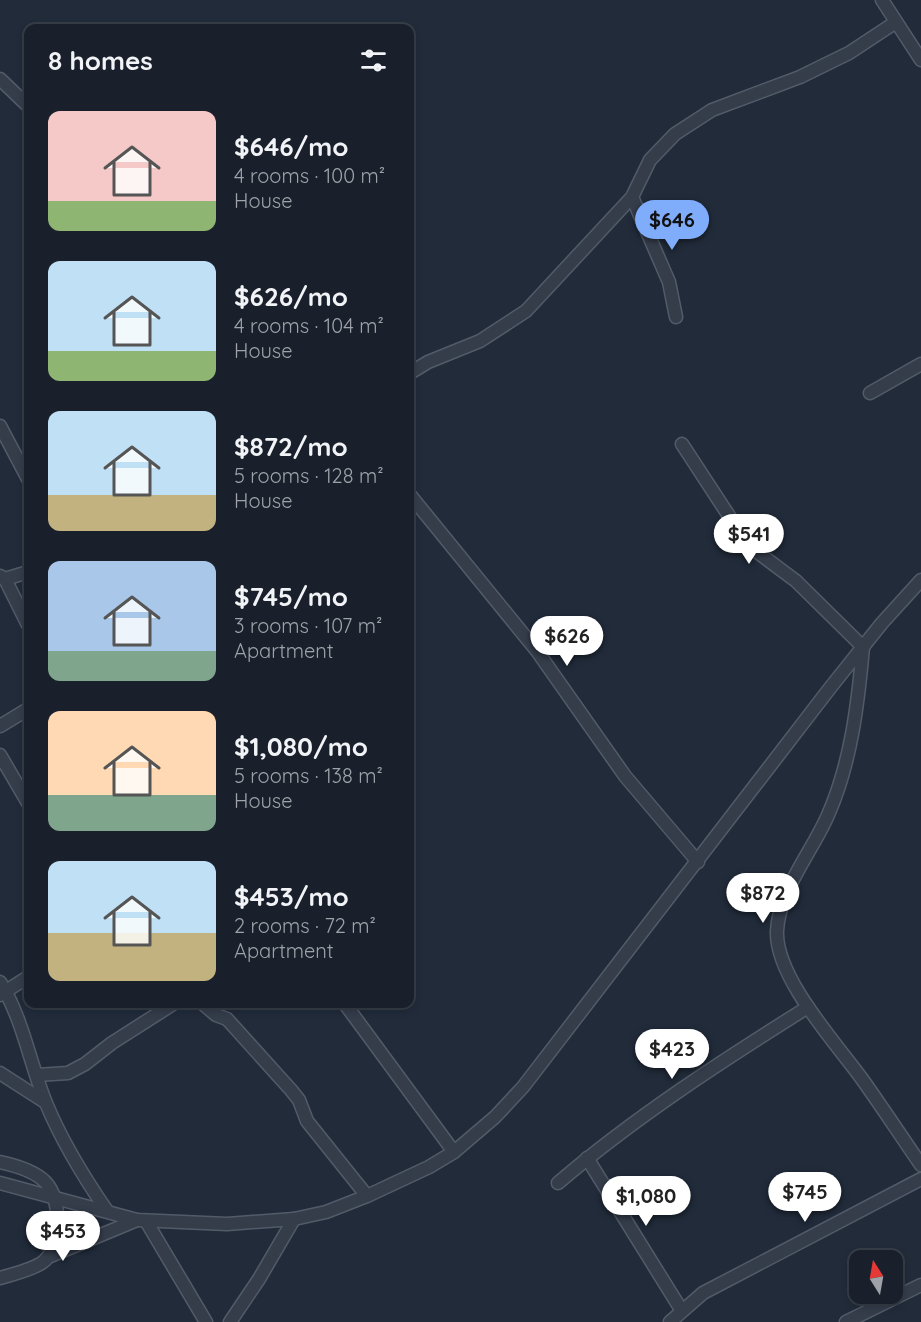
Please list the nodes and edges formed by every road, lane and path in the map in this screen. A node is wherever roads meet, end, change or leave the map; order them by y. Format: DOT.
graph roads {
  1 [pos="882,0"];
  2 [pos="896,21"];
  3 [pos="921,60"];
  4 [pos="0,79"];
  5 [pos="24,102"];
  6 [pos="632,197"];
  7 [pos="676,317"];
  8 [pos="921,364"];
  9 [pos="414,371"];
  10 [pos="870,393"];
  11 [pos="0,426"];
  12 [pos="682,444"];
  13 [pos="24,471"];
  14 [pos="414,500"];
  15 [pos="24,573"];
  16 [pos="2,578"];
  17 [pos="921,580"];
  18 [pos="24,618"];
  19 [pos="863,647"];
  20 [pos="24,711"];
  21 [pos="0,726"];
  22 [pos="0,755"];
  23 [pos="24,796"];
  24 [pos="698,862"];
  25 [pos="24,979"];
  26 [pos="2,989"];
  27 [pos="808,1007"];
  28 [pos="167,1008"];
  29 [pos="208,1008"];
  30 [pos="348,1008"];
  31 [pos="0,1073"];
  32 [pos="37,1075"];
  33 [pos="45,1102"];
  34 [pos="453,1152"];
  35 [pos="587,1158"];
  36 [pos="0,1162"];
  37 [pos="921,1165"];
  38 [pos="921,1179"];
  39 [pos="0,1183"];
  40 [pos="558,1183"];
  41 [pos="368,1196"];
  42 [pos="57,1198"];
  43 [pos="107,1211"];
  44 [pos="294,1219"];
  45 [pos="142,1220"];
  46 [pos="48,1257"];
  47 [pos="0,1278"];
  48 [pos="921,1285"];
  49 [pos="682,1311"];
  50 [pos="206,1322"];
  51 [pos="230,1322"];
  52 [pos="670,1322"];
  53 [pos="846,1322"];
  1 -- 2 [label="street"];
  2 -- 3 [label="street"];
  2 -- 6 [label="street"];
  4 -- 5 [label="street"];
  6 -- 7 [label="street"];
  6 -- 9 [label="street"];
  8 -- 10 [label="street"];
  11 -- 13 [label="street"];
  12 -- 19 [label="street"];
  14 -- 24 [label="street"];
  15 -- 16 [label="street"];
  16 -- 18 [label="street"];
  17 -- 19 [label="street"];
  19 -- 24 [label="street"];
  19 -- 27 [label="street"];
  20 -- 21 [label="street"];
  22 -- 23 [label="street"];
  24 -- 34 [label="street"];
  25 -- 26 [label="street"];
  26 -- 32 [label="street"];
  27 -- 35 [label="street"];
  27 -- 37 [label="street"];
  28 -- 32 [label="street"];
  29 -- 41 [label="street"];
  30 -- 34 [label="street"];
  31 -- 33 [label="street"];
  32 -- 33 [label="street"];
  33 -- 43 [label="street"];
  34 -- 41 [label="street"];
  35 -- 40 [label="street"];
  35 -- 49 [label="street"];
  36 -- 42 [label="street"];
  38 -- 49 [label="street"];
  39 -- 42 [label="street"];
  41 -- 44 [label="street"];
  42 -- 43 [label="street"];
  42 -- 46 [label="street"];
  43 -- 45 [label="street"];
  44 -- 45 [label="street"];
  44 -- 51 [label="street"];
  45 -- 46 [label="street"];
  45 -- 50 [label="street"];
  46 -- 47 [label="street"];
  48 -- 53 [label="street"];
  49 -- 52 [label="street"];
}
